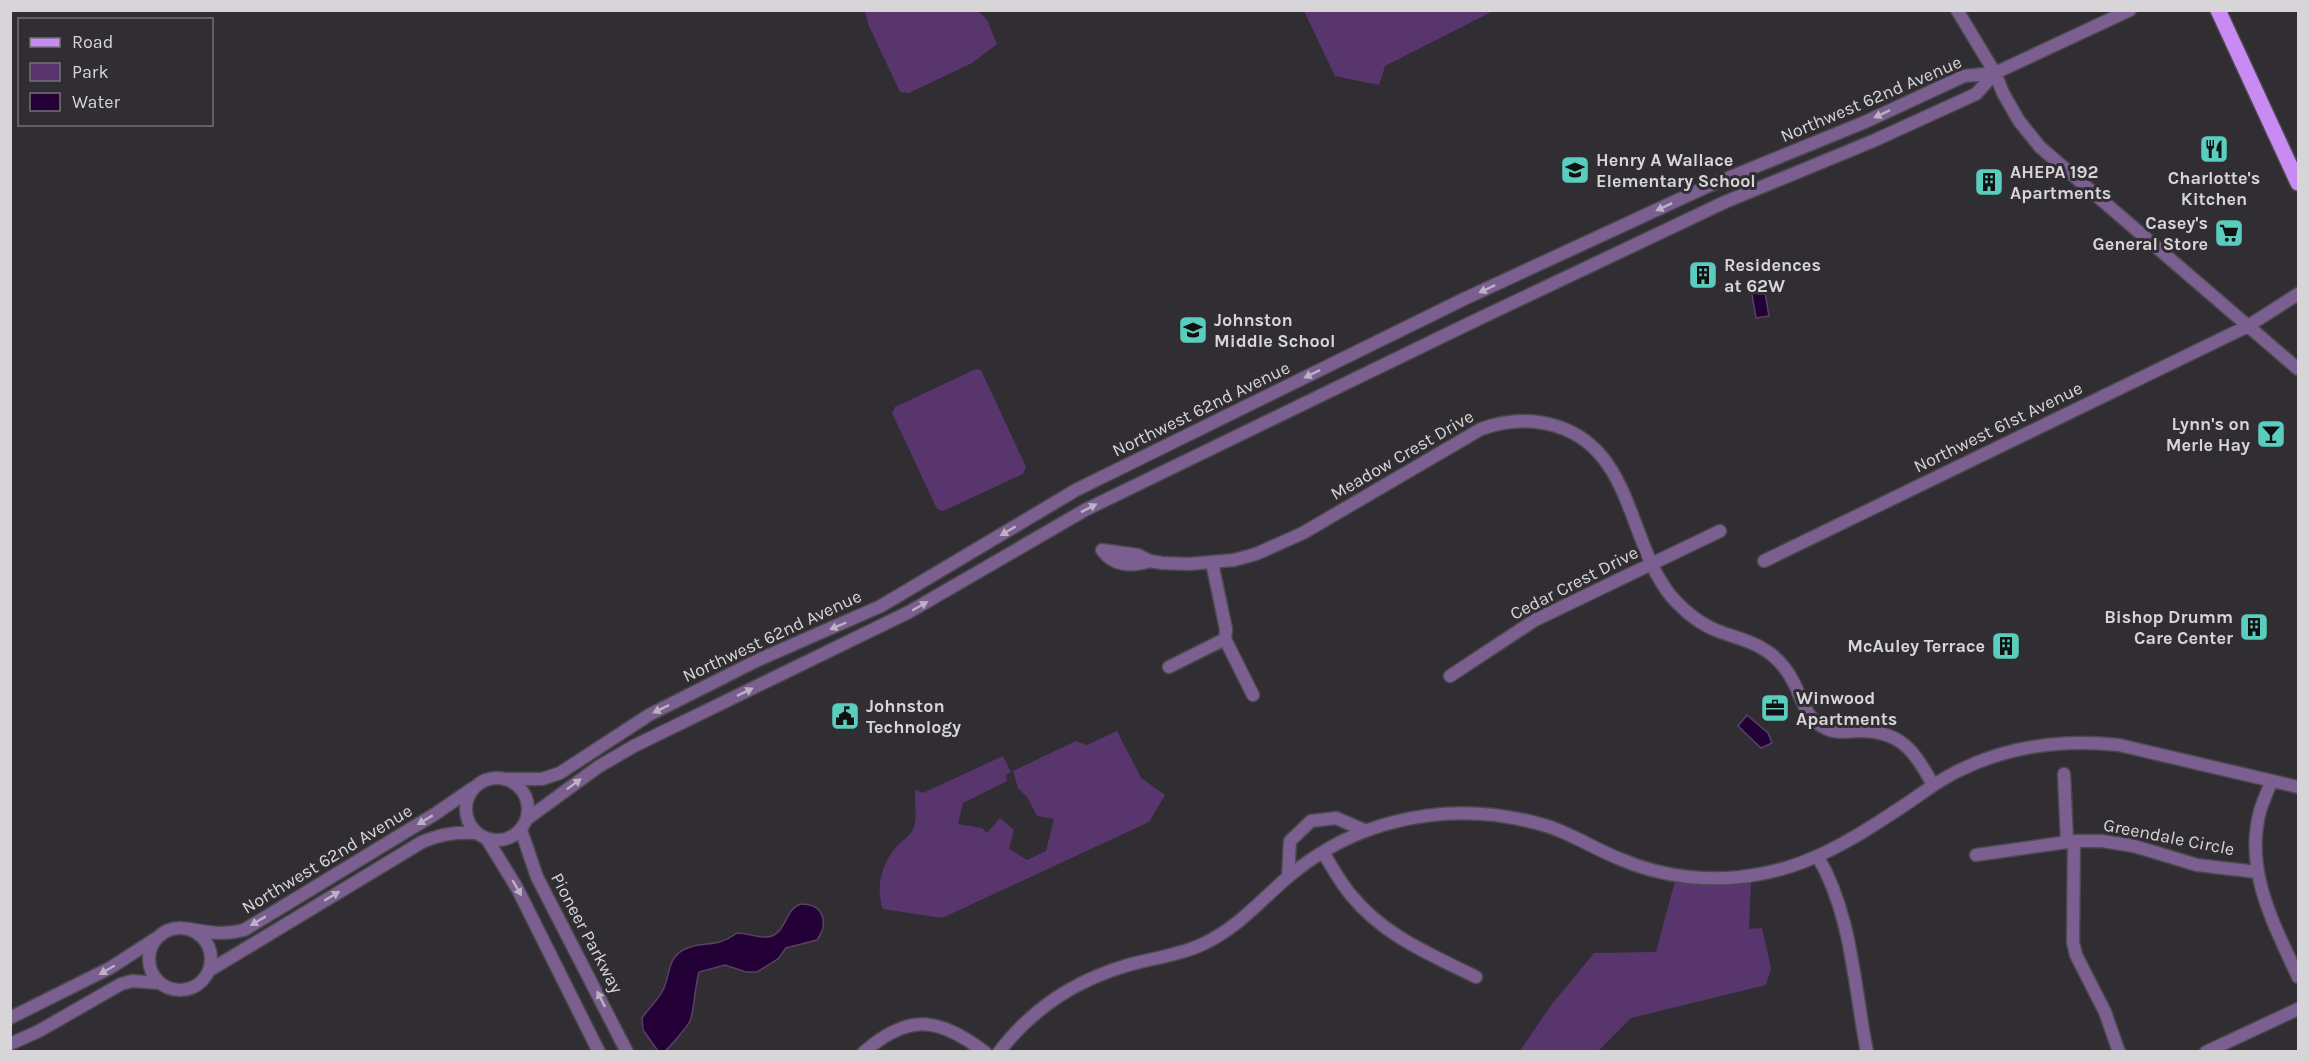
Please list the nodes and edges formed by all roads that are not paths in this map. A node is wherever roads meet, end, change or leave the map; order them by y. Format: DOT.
graph roads {
  1 [pos="1957,10"];
  2 [pos="2130,10"];
  3 [pos="2218,10"];
  4 [pos="1995,73"];
  5 [pos="2298,183"];
  6 [pos="2298,294"];
  7 [pos="2248,326"];
  8 [pos="2298,369"];
  9 [pos="1720,531"];
  10 [pos="1150,561"];
  11 [pos="1764,561"];
  12 [pos="1212,563"];
  13 [pos="1651,564"];
  14 [pos="1225,639"];
  15 [pos="1169,667"];
  16 [pos="1450,676"];
  17 [pos="1253,695"];
  18 [pos="2064,774"];
  19 [pos="508,779"];
  20 [pos="2271,781"];
  21 [pos="1933,785"];
  22 [pos="2298,787"];
  23 [pos="473,788"];
  24 [pos="524,824"];
  25 [pos="1366,831"];
  26 [pos="481,836"];
  27 [pos="2070,841"];
  28 [pos="1323,852"];
  29 [pos="1976,855"];
  30 [pos="1818,857"];
  31 [pos="2257,872"];
  32 [pos="1288,877"];
  33 [pos="190,929"];
  34 [pos="156,938"];
  35 [pos="210,969"];
  36 [pos="1476,977"];
  37 [pos="2298,977"];
  38 [pos="159,983"];
  39 [pos="2298,1009"];
  40 [pos="10,1018"];
  41 [pos="10,1044"];
  42 [pos="1864,1051"];
  43 [pos="599,1052"];
  44 [pos="627,1052"];
  45 [pos="864,1052"];
  46 [pos="985,1052"];
  47 [pos="999,1052"];
  48 [pos="2119,1052"];
  49 [pos="2206,1052"];
  1 -- 4 [label="street"];
  2 -- 4 [label="street, Northwest 62nd Avenue"];
  3 -- 5 [label="main road"];
  4 -- 7 [label="street"];
  4 -- 19 [label="street, Northwest 62nd Avenue, one-way"];
  24 -- 4 [label="street, Northwest 62nd Avenue, one-way"];
  6 -- 7 [label="street, Northwest 61st Avenue"];
  7 -- 8 [label="street"];
  7 -- 11 [label="street, Northwest 61st Avenue"];
  9 -- 13 [label="street, Cedar Crest Drive"];
  10 -- 12 [label="street, Meadow Crest Drive"];
  12 -- 13 [label="street, Meadow Crest Drive"];
  12 -- 14 [label="street"];
  13 -- 16 [label="street, Cedar Crest Drive"];
  13 -- 21 [label="street, Meadow Crest Drive"];
  14 -- 15 [label="street"];
  14 -- 17 [label="street"];
  18 -- 27 [label="street"];
  19 -- 23 [label="street"];
  19 -- 24 [label="street"];
  20 -- 21 [label="street"];
  20 -- 22 [label="street"];
  20 -- 31 [label="street"];
  21 -- 30 [label="street"];
  23 -- 26 [label="street"];
  23 -- 33 [label="street, Northwest 62nd Avenue, one-way"];
  24 -- 26 [label="street"];
  44 -- 24 [label="street, Pioneer Parkway, one-way"];
  25 -- 28 [label="street"];
  25 -- 30 [label="street"];
  25 -- 32 [label="street"];
  35 -- 26 [label="street, Northwest 62nd Avenue, one-way"];
  26 -- 43 [label="street, one-way"];
  27 -- 29 [label="street, Greendale Circle"];
  27 -- 31 [label="street, Greendale Circle"];
  27 -- 48 [label="street"];
  28 -- 32 [label="street"];
  28 -- 36 [label="street"];
  30 -- 42 [label="street"];
  31 -- 37 [label="street"];
  32 -- 47 [label="street"];
  33 -- 34 [label="street"];
  33 -- 35 [label="street"];
  34 -- 38 [label="street"];
  34 -- 40 [label="street, one-way"];
  35 -- 38 [label="street"];
  38 -- 41 [label="street"];
  39 -- 49 [label="street"];
  45 -- 46 [label="street"];
}
